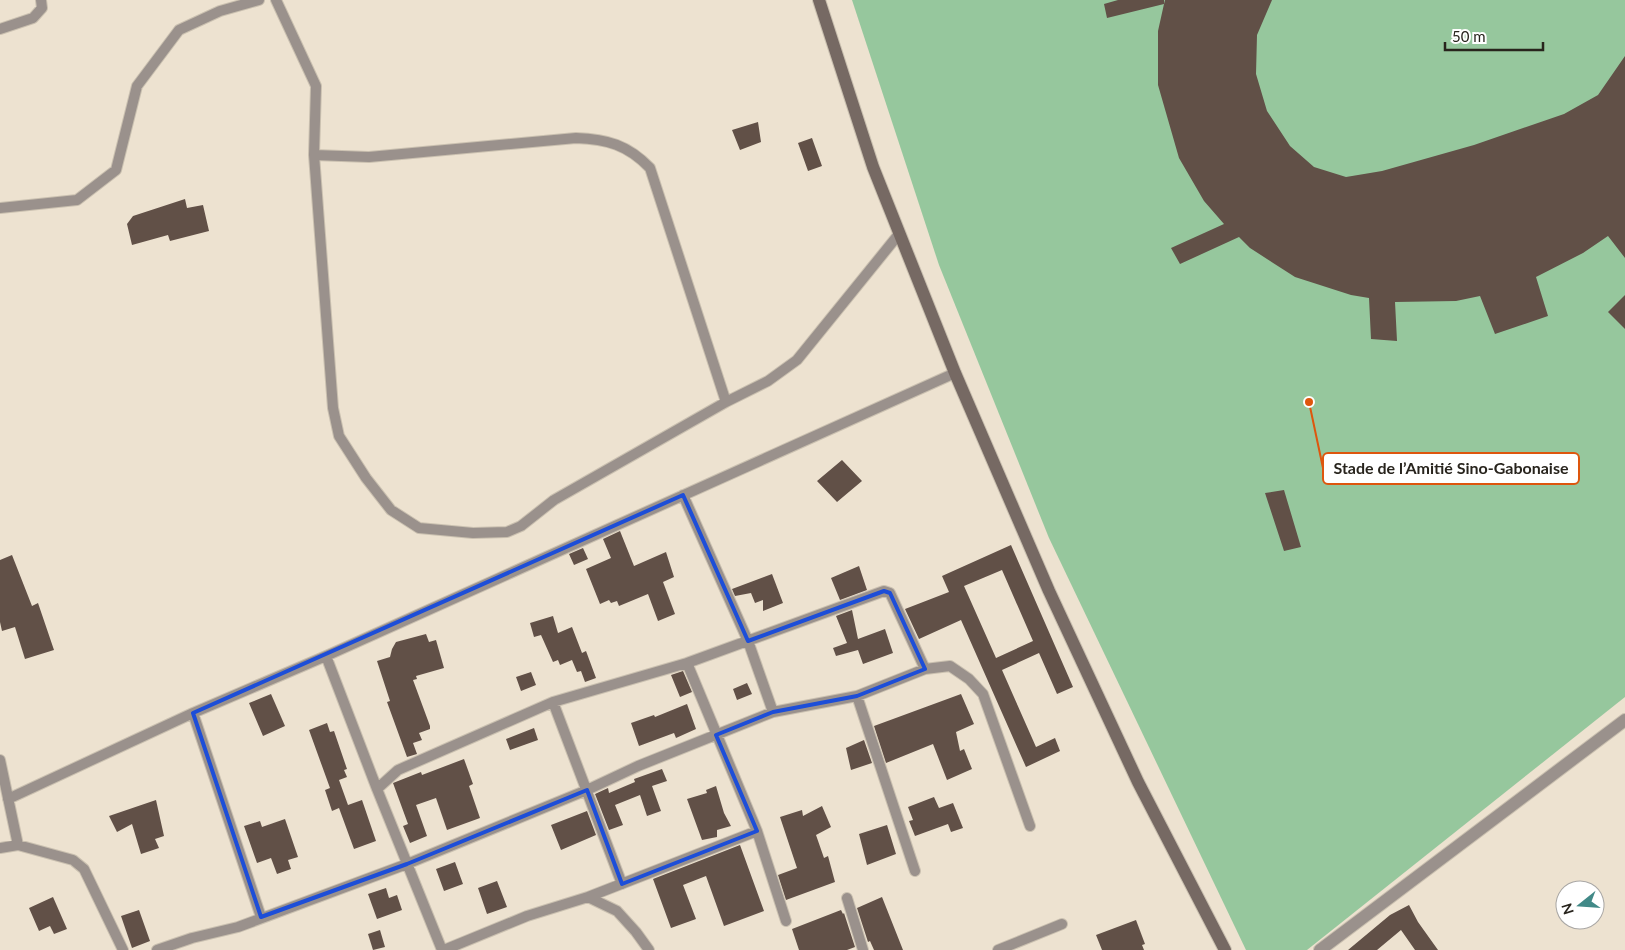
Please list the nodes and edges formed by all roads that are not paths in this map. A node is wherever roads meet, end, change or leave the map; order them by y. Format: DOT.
graph roads {
  1 [pos="41,0"];
  2 [pos="259,0"];
  3 [pos="276,0"];
  4 [pos="819,0"];
  5 [pos="0,29"];
  6 [pos="314,155"];
  7 [pos="0,208"];
  8 [pos="899,234"];
  9 [pos="955,373"];
  10 [pos="726,402"];
  11 [pos="683,495"];
  12 [pos="748,641"];
  13 [pos="326,656"];
  14 [pos="687,663"];
  15 [pos="925,669"];
  16 [pos="857,696"];
  17 [pos="553,702"];
  18 [pos="774,712"];
  19 [pos="193,713"];
  20 [pos="1625,720"];
  21 [pos="716,735"];
  22 [pos="0,760"];
  23 [pos="377,789"];
  24 [pos="587,790"];
  25 [pos="8,799"];
  26 [pos="1030,826"];
  27 [pos="756,831"];
  28 [pos="18,845"];
  29 [pos="0,848"];
  30 [pos="407,864"];
  31 [pos="915,871"];
  32 [pos="622,884"];
  33 [pos="588,897"];
  34 [pos="847,898"];
  35 [pos="260,917"];
  36 [pos="786,921"];
  37 [pos="1062,924"];
  38 [pos="123,950"];
  39 [pos="157,950"];
  40 [pos="443,950"];
  41 [pos="648,950"];
  42 [pos="863,950"];
  43 [pos="998,950"];
  44 [pos="1225,950"];
  45 [pos="1320,950"];
  1 -- 5 [label="street"];
  2 -- 7 [label="street"];
  3 -- 6 [label="street"];
  4 -- 8 [label="main road"];
  6 -- 10 [label="street"];
  6 -- 10 [label="street"];
  8 -- 9 [label="main road"];
  8 -- 10 [label="street"];
  9 -- 11 [label="street"];
  9 -- 44 [label="main road"];
  11 -- 12 [label="street"];
  11 -- 13 [label="street"];
  12 -- 14 [label="street"];
  12 -- 15 [label="street"];
  12 -- 18 [label="street"];
  13 -- 19 [label="street"];
  13 -- 23 [label="street"];
  14 -- 17 [label="street"];
  14 -- 21 [label="street"];
  15 -- 16 [label="street"];
  15 -- 26 [label="street"];
  16 -- 18 [label="street"];
  16 -- 31 [label="street"];
  17 -- 23 [label="street"];
  17 -- 24 [label="street"];
  18 -- 21 [label="street"];
  19 -- 25 [label="street"];
  19 -- 35 [label="street"];
  20 -- 45 [label="street"];
  21 -- 24 [label="street"];
  21 -- 27 [label="street"];
  22 -- 25 [label="street"];
  23 -- 30 [label="street"];
  24 -- 30 [label="street"];
  24 -- 32 [label="street"];
  25 -- 28 [label="street"];
  27 -- 32 [label="street"];
  27 -- 36 [label="street"];
  28 -- 29 [label="street"];
  28 -- 38 [label="street"];
  30 -- 35 [label="street"];
  30 -- 40 [label="street"];
  32 -- 33 [label="street"];
  33 -- 40 [label="street"];
  33 -- 41 [label="street"];
  34 -- 42 [label="street"];
  35 -- 39 [label="street"];
  37 -- 43 [label="street"];
}
